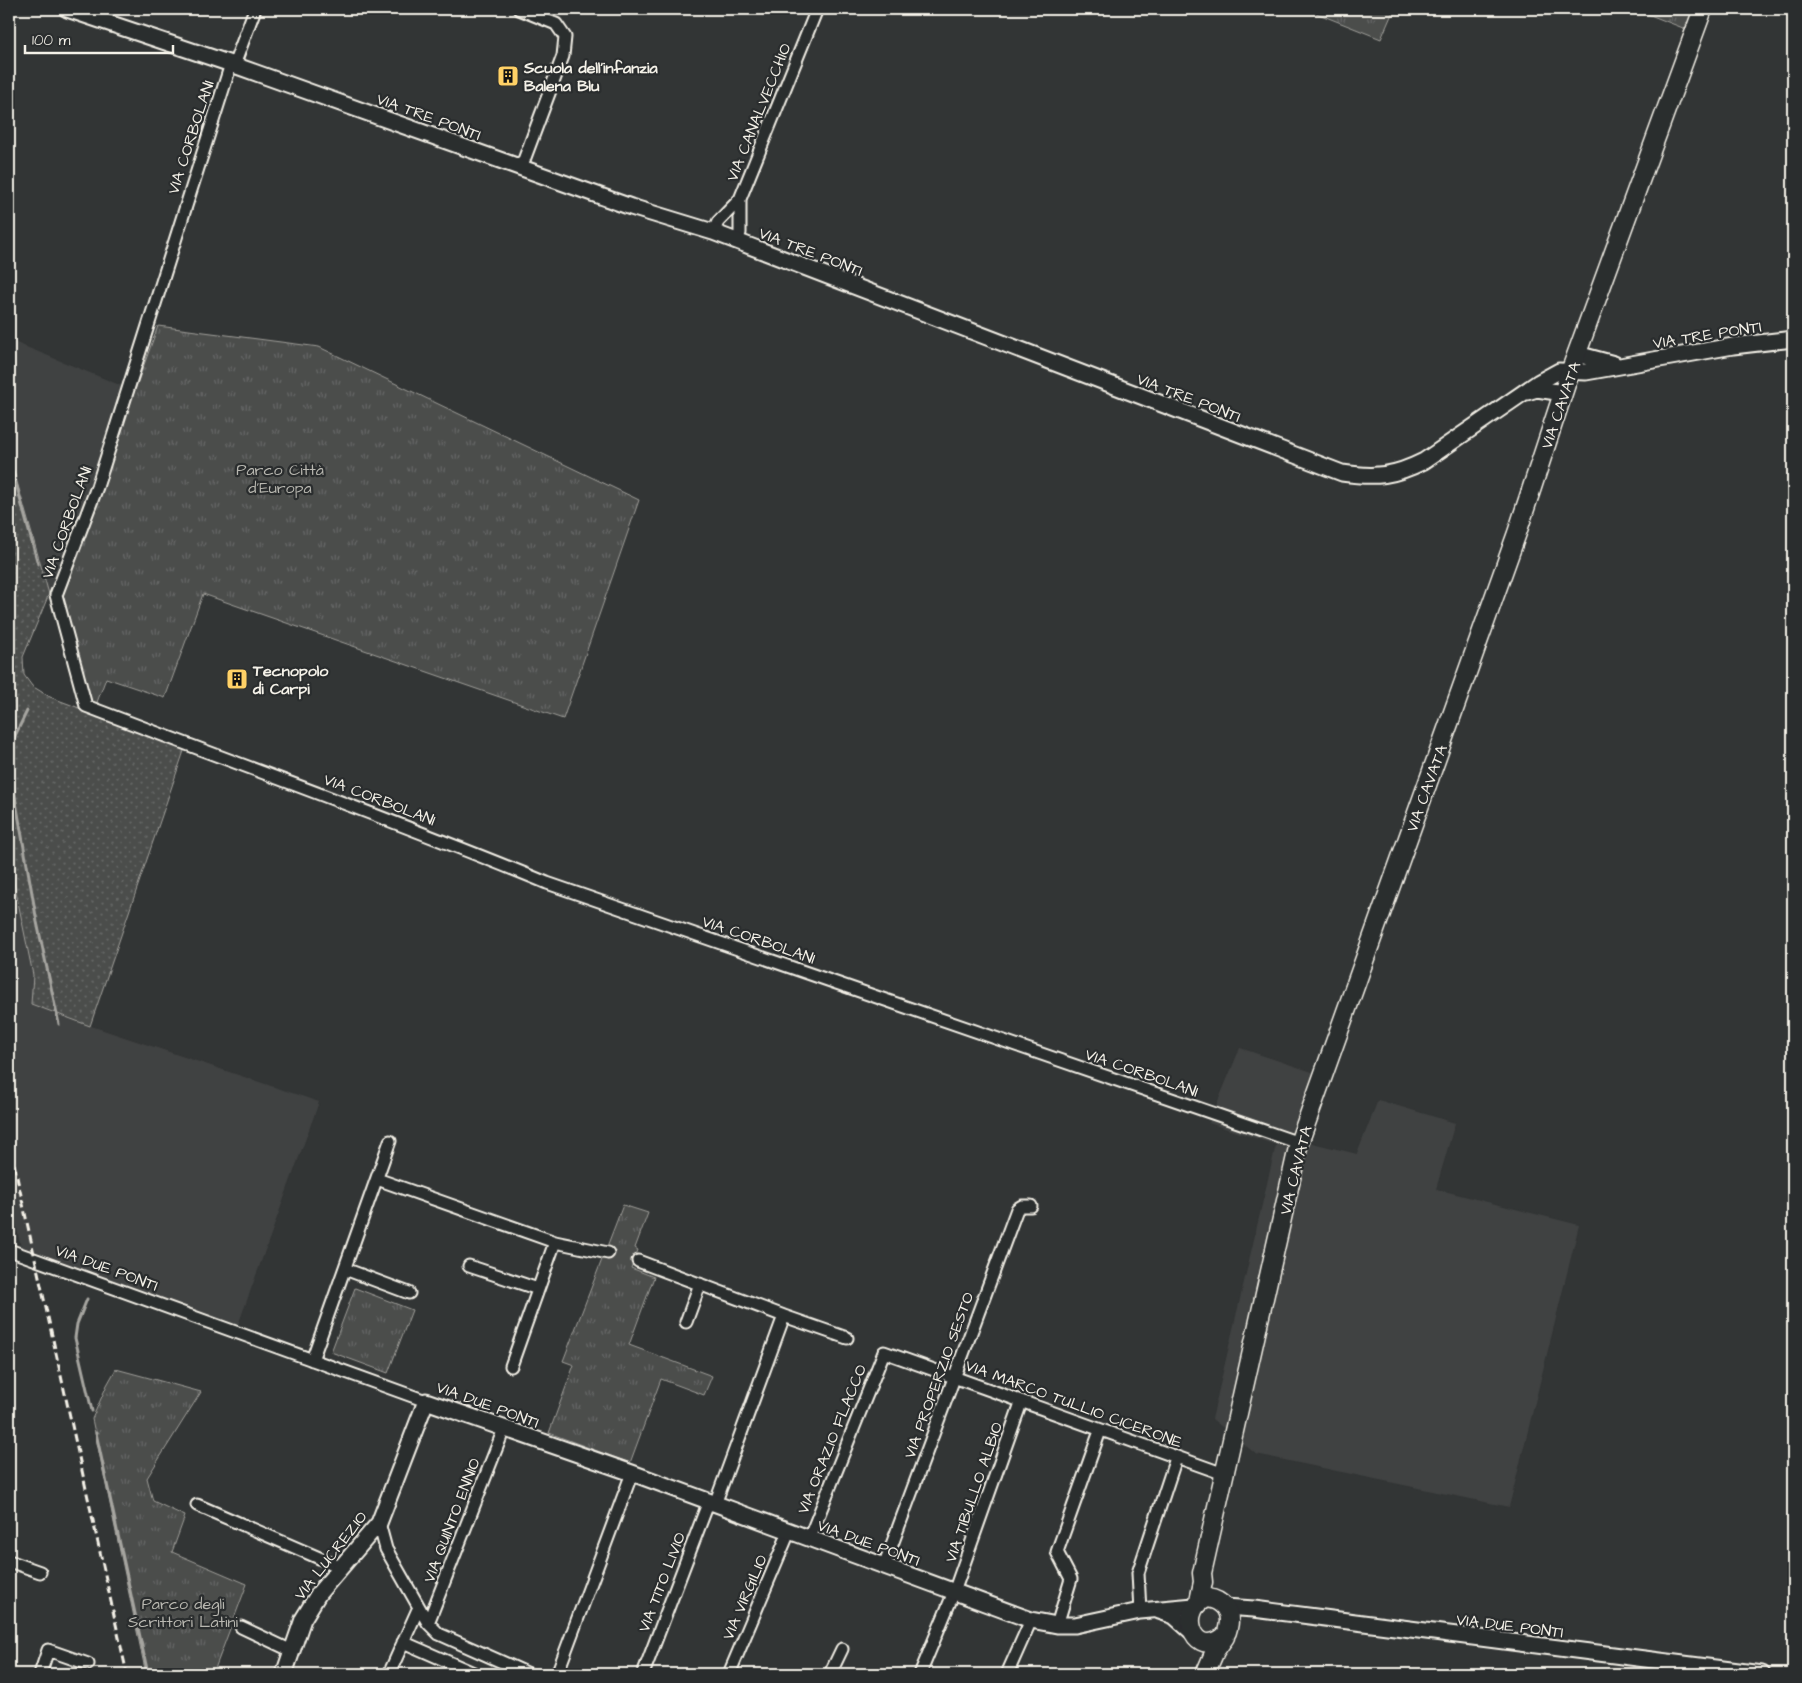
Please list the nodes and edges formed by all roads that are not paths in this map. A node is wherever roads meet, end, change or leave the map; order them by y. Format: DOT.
graph roads {
  1 [pos="67,9"];
  2 [pos="255,9"];
  3 [pos="519,9"];
  4 [pos="817,9"];
  5 [pos="1703,9"];
  6 [pos="232,64"];
  7 [pos="521,168"];
  8 [pos="740,199"];
  9 [pos="713,232"];
  10 [pos="736,241"];
  11 [pos="1793,339"];
  12 [pos="1577,354"];
  13 [pos="1628,365"];
  14 [pos="1570,372"];
  15 [pos="1525,392"];
  16 [pos="1563,392"];
  17 [pos="390,1141"];
  18 [pos="1299,1143"];
  19 [pos="377,1179"];
  20 [pos="1031,1206"];
  21 [pos="555,1242"];
  22 [pos="9,1250"];
  23 [pos="608,1253"];
  24 [pos="638,1260"];
  25 [pos="469,1266"];
  26 [pos="345,1268"];
  27 [pos="700,1284"];
  28 [pos="538,1289"];
  29 [pos="409,1293"];
  30 [pos="784,1316"];
  31 [pos="686,1322"];
  32 [pos="847,1338"];
  33 [pos="884,1352"];
  34 [pos="312,1360"];
  35 [pos="511,1366"];
  36 [pos="956,1377"];
  37 [pos="426,1401"];
  38 [pos="1021,1403"];
  39 [pos="504,1429"];
  40 [pos="1100,1431"];
  41 [pos="1176,1458"];
  42 [pos="632,1474"];
  43 [pos="1224,1474"];
  44 [pos="712,1503"];
  45 [pos="197,1505"];
  46 [pos="379,1523"];
  47 [pos="789,1532"];
  48 [pos="809,1539"];
  49 [pos="9,1561"];
  50 [pos="884,1566"];
  51 [pos="340,1567"];
  52 [pos="40,1572"];
  53 [pos="954,1592"];
  54 [pos="419,1607"];
  55 [pos="1212,1607"];
  56 [pos="1146,1611"];
  57 [pos="1030,1620"];
  58 [pos="428,1623"];
  59 [pos="1056,1625"];
  60 [pos="241,1627"];
  61 [pos="1196,1636"];
  62 [pos="1225,1637"];
  63 [pos="403,1642"];
  64 [pos="842,1649"];
  65 [pos="292,1651"];
  66 [pos="88,1664"];
  67 [pos="40,1674"];
  68 [pos="284,1674"];
  69 [pos="389,1674"];
  70 [pos="476,1674"];
  71 [pos="529,1674"];
  72 [pos="557,1674"];
  73 [pos="643,1674"];
  74 [pos="729,1674"];
  75 [pos="830,1674"];
  76 [pos="920,1674"];
  77 [pos="1007,1674"];
  78 [pos="1203,1674"];
  79 [pos="1762,1674"];
  1 -- 6 [label="street, VIA TRE PONTI"];
  2 -- 6 [label="street"];
  3 -- 7 [label="street"];
  4 -- 8 [label="street, VIA CANALVECCHIO"];
  5 -- 12 [label="main road, VIA CAVATA"];
  6 -- 7 [label="street, VIA TRE PONTI"];
  6 -- 18 [label="street, VIA CORBOLANI"];
  7 -- 9 [label="street, VIA TRE PONTI"];
  8 -- 9 [label="street, VIA CANALVECCHIO"];
  8 -- 10 [label="street, VIA CANALVECCHIO"];
  9 -- 10 [label="street, VIA TRE PONTI"];
  10 -- 15 [label="street, VIA TRE PONTI"];
  11 -- 13 [label="street, VIA TRE PONTI"];
  12 -- 13 [label="street, VIA TRE PONTI"];
  12 -- 14 [label="main road, VIA CAVATA"];
  13 -- 14 [label="street, VIA TRE PONTI"];
  14 -- 15 [label="street, VIA TRE PONTI"];
  14 -- 16 [label="main road, VIA CAVATA"];
  15 -- 16 [label="street"];
  16 -- 18 [label="main road, VIA CAVATA"];
  17 -- 19 [label="street"];
  18 -- 43 [label="main road, VIA CAVATA"];
  19 -- 21 [label="street"];
  19 -- 26 [label="street"];
  20 -- 36 [label="street, VIA PROPERZIO SESTO"];
  21 -- 23 [label="street"];
  21 -- 28 [label="street"];
  22 -- 34 [label="street, VIA DUE PONTI"];
  24 -- 27 [label="street"];
  25 -- 28 [label="street"];
  26 -- 29 [label="street"];
  26 -- 34 [label="street"];
  27 -- 30 [label="street"];
  27 -- 31 [label="street"];
  28 -- 35 [label="street"];
  30 -- 32 [label="street"];
  30 -- 44 [label="street, VIA TITO LIVIO"];
  33 -- 36 [label="street, VIA MARCO TULLIO CICERONE"];
  33 -- 48 [label="street, VIA ORAZIO FLACCO"];
  34 -- 37 [label="street, VIA DUE PONTI"];
  36 -- 38 [label="street, VIA MARCO TULLIO CICERONE"];
  36 -- 50 [label="street, VIA PROPERZIO SESTO"];
  37 -- 39 [label="street, VIA DUE PONTI"];
  37 -- 46 [label="street, VIA LUCREZIO"];
  38 -- 40 [label="street, VIA MARCO TULLIO CICERONE"];
  38 -- 53 [label="street, VIA TIBULLO ALBIO"];
  39 -- 42 [label="street, VIA DUE PONTI"];
  39 -- 58 [label="street, VIA QUINTO ENNIO"];
  40 -- 41 [label="street, VIA MARCO TULLIO CICERONE"];
  40 -- 59 [label="street"];
  41 -- 43 [label="street, VIA MARCO TULLIO CICERONE"];
  41 -- 56 [label="street"];
  42 -- 44 [label="street, VIA DUE PONTI"];
  42 -- 72 [label="street"];
  43 -- 55 [label="main road, VIA CAVATA"];
  44 -- 47 [label="street, VIA DUE PONTI"];
  44 -- 73 [label="street, VIA TITO LIVIO"];
  45 -- 51 [label="street"];
  46 -- 51 [label="street, VIA LUCREZIO"];
  46 -- 54 [label="street"];
  47 -- 48 [label="street, VIA DUE PONTI"];
  47 -- 74 [label="street, VIA VIRGILIO"];
  48 -- 50 [label="street, VIA DUE PONTI"];
  49 -- 52 [label="street"];
  50 -- 53 [label="street, VIA DUE PONTI"];
  51 -- 65 [label="street, VIA LUCREZIO"];
  53 -- 57 [label="street, VIA DUE PONTI"];
  53 -- 76 [label="street"];
  54 -- 58 [label="street"];
  54 -- 63 [label="street"];
  55 -- 56 [label="street, VIA DUE PONTI"];
  55 -- 61 [label="main road"];
  55 -- 62 [label="main road"];
  55 -- 79 [label="street, VIA DUE PONTI"];
  56 -- 59 [label="street, VIA DUE PONTI"];
  56 -- 61 [label="street, VIA DUE PONTI"];
  57 -- 59 [label="street, VIA DUE PONTI"];
  57 -- 77 [label="street"];
  58 -- 71 [label="street"];
  60 -- 65 [label="street"];
  61 -- 62 [label="main road"];
  61 -- 78 [label="main road"];
  62 -- 78 [label="main road"];
  63 -- 69 [label="street"];
  63 -- 70 [label="street"];
  64 -- 75 [label="street"];
  65 -- 68 [label="street, VIA LUCREZIO"];
  66 -- 67 [label="street"];
}
